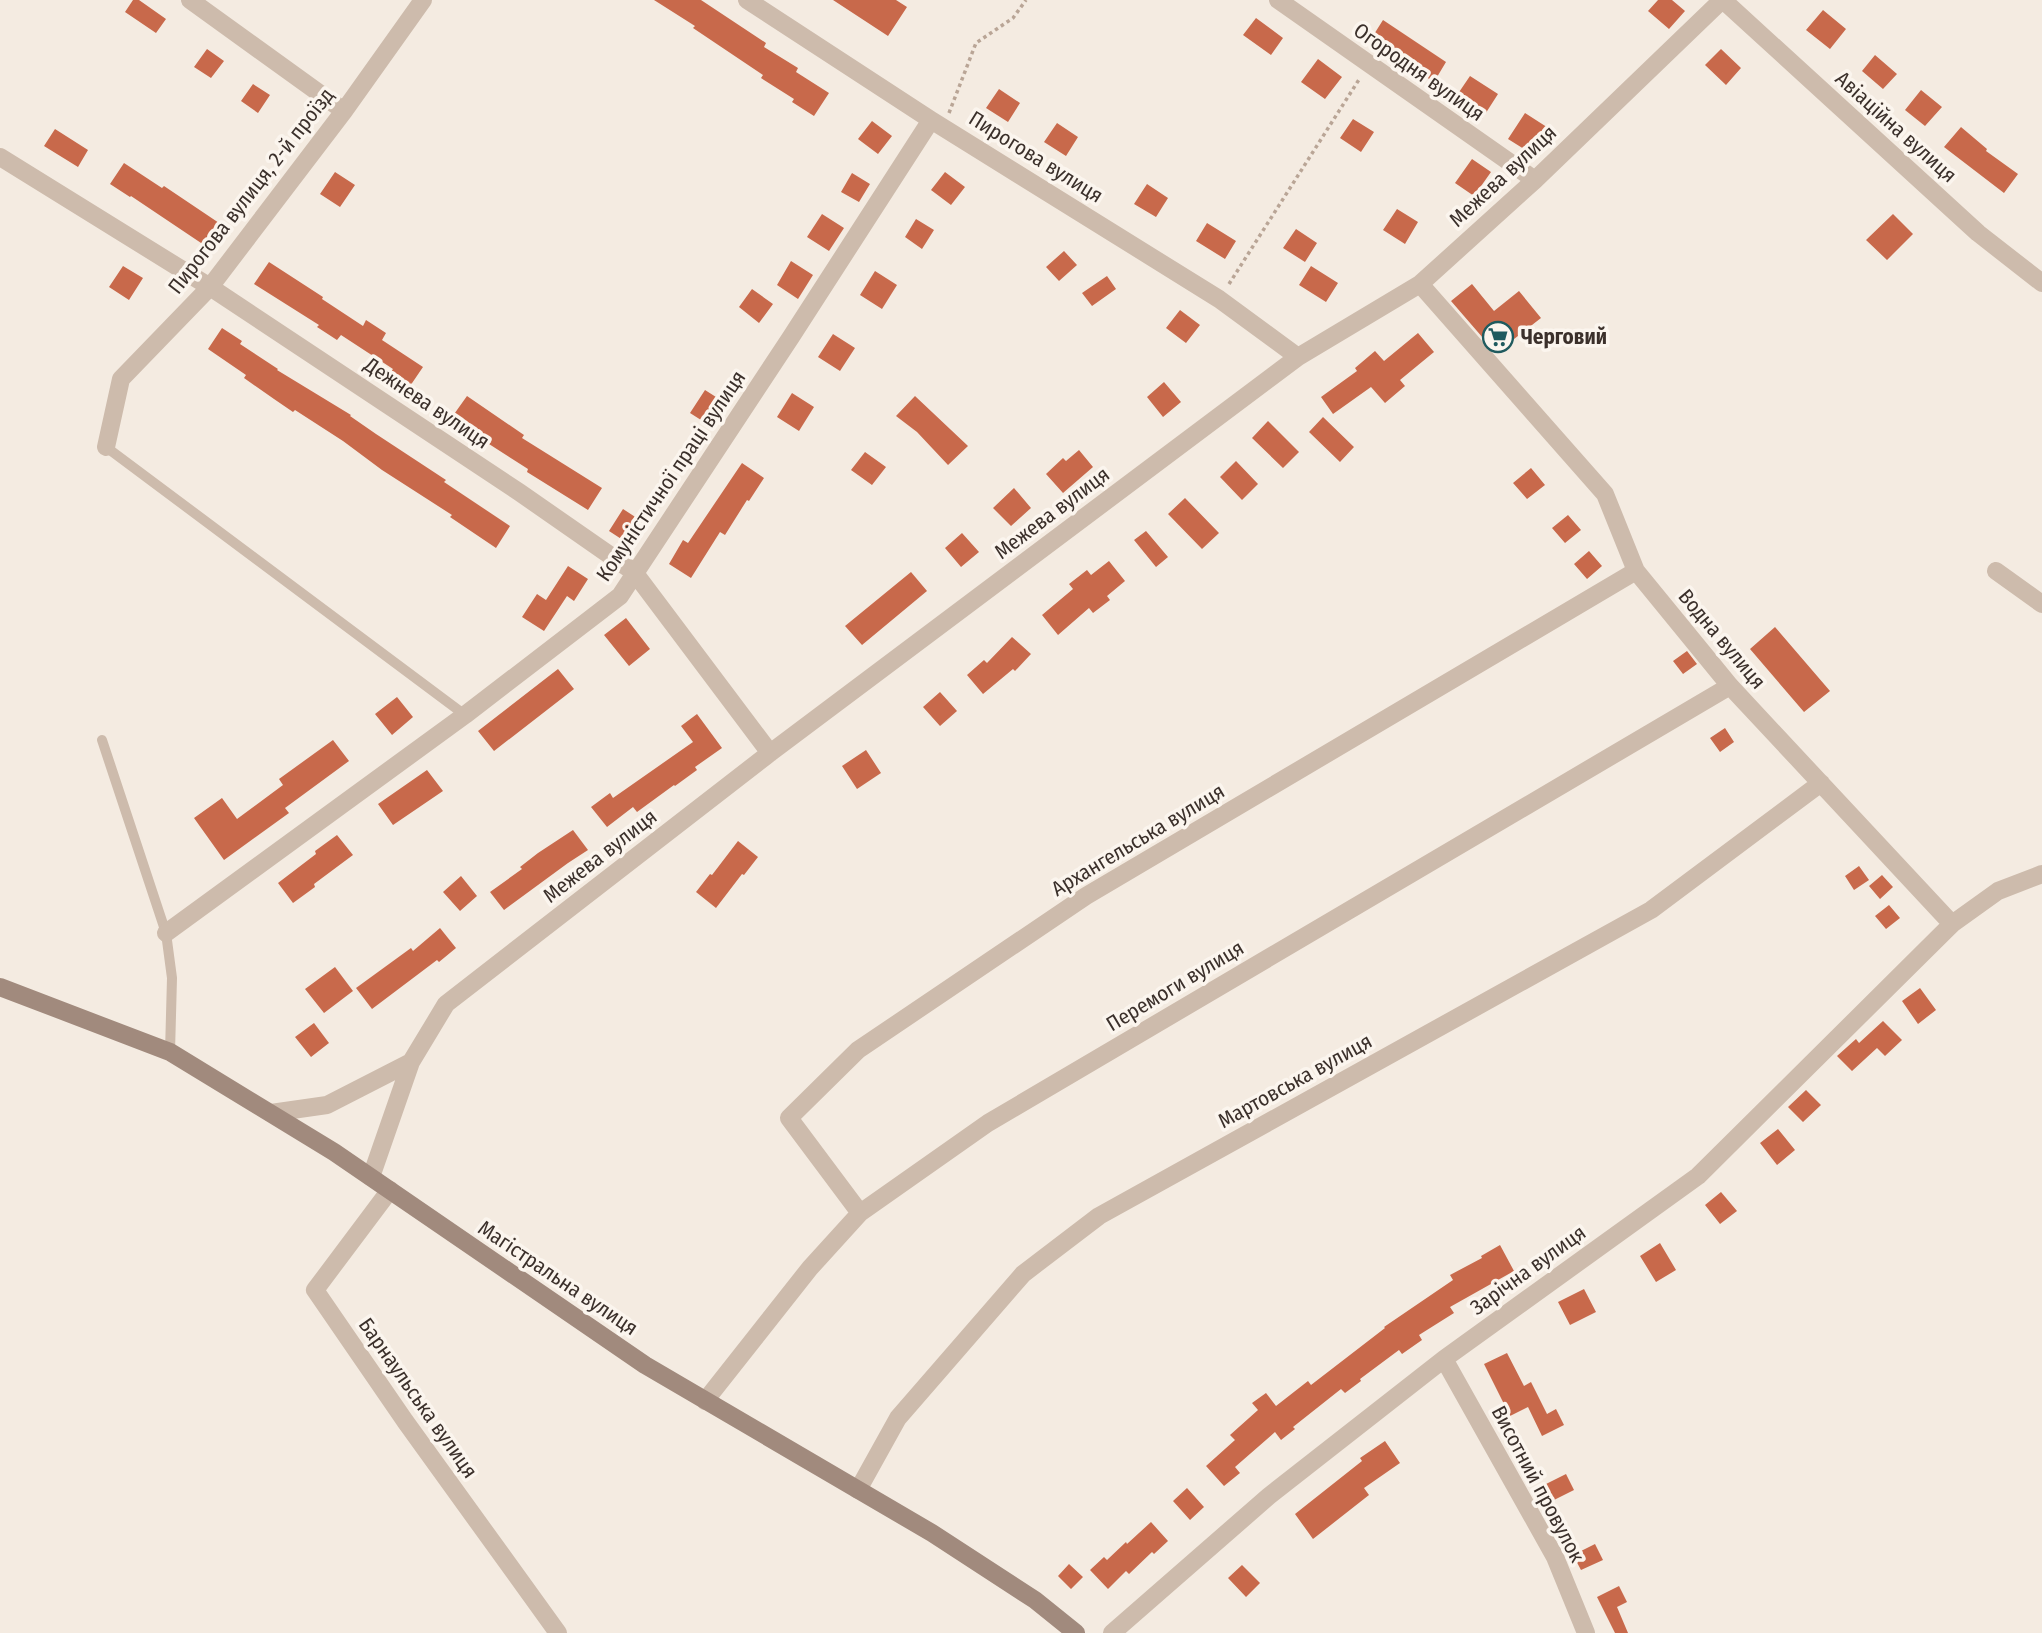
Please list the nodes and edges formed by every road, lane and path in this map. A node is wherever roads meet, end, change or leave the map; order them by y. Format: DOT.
graph roads {
  1 [pos="190,0"];
  2 [pos="423,0"];
  3 [pos="747,0"];
  4 [pos="1026,0"];
  5 [pos="1278,0"];
  6 [pos="1722,0"];
  7 [pos="1369,65"];
  8 [pos="344,111"];
  9 [pos="938,123"];
  10 [pos="0,157"];
  11 [pos="1535,180"];
  12 [pos="2042,283"];
  13 [pos="1420,284"];
  14 [pos="210,287"];
  15 [pos="1219,299"];
  16 [pos="1298,357"];
  17 [pos="106,447"];
  18 [pos="1636,571"];
  19 [pos="1996,571"];
  20 [pos="634,572"];
  21 [pos="2042,604"];
  22 [pos="1730,686"];
  23 [pos="465,715"];
  24 [pos="102,740"];
  25 [pos="770,752"];
  26 [pos="1821,783"];
  27 [pos="2042,874"];
  28 [pos="1952,924"];
  29 [pos="166,933"];
  30 [pos="0,987"];
  31 [pos="170,1052"];
  32 [pos="411,1062"];
  33 [pos="271,1114"];
  34 [pos="371,1177"];
  35 [pos="390,1190"];
  36 [pos="860,1213"];
  37 [pos="1444,1359"];
  38 [pos="705,1401"];
  39 [pos="858,1490"];
  40 [pos="558,1633"];
  41 [pos="1076,1633"];
  42 [pos="1112,1633"];
  43 [pos="1586,1633"];
  1 -- 8 [label="street"];
  2 -- 8 [label="street, Пирогова вулиця, 2-й проїзд"];
  3 -- 9 [label="street, Пирогова вулиця"];
  4 -- 9 [label="path"];
  5 -- 7 [label="street, Огородня вулиця"];
  6 -- 11 [label="street, Межева вулиця"];
  6 -- 12 [label="street, Авіаційна вулиця"];
  7 -- 11 [label="street, Огородня вулиця"];
  7 -- 15 [label="path"];
  8 -- 14 [label="street, Пирогова вулиця, 2-й проїзд"];
  9 -- 15 [label="street, Пирогова вулиця"];
  9 -- 20 [label="street, Комуністичної праці вулиця"];
  10 -- 14 [label="street, Дежнева вулиця"];
  11 -- 13 [label="street, Межева вулиця"];
  13 -- 16 [label="street, Межева вулиця"];
  13 -- 18 [label="street, Водна вулиця"];
  14 -- 17 [label="street, Пирогова вулиця, 2-й проїзд"];
  14 -- 20 [label="street, Дежнева вулиця"];
  15 -- 16 [label="street, Пирогова вулиця"];
  16 -- 25 [label="street, Межева вулиця"];
  17 -- 23 [label="lane"];
  18 -- 22 [label="street, Водна вулиця"];
  18 -- 36 [label="street, Архангельська вулиця"];
  19 -- 21 [label="street"];
  20 -- 23 [label="street, Комуністичної праці вулиця"];
  20 -- 25 [label="street, Дежнева вулиця"];
  22 -- 26 [label="street, Водна вулиця"];
  22 -- 36 [label="street, Перемоги вулиця"];
  23 -- 29 [label="street, Комуністичної праці вулиця"];
  24 -- 29 [label="lane"];
  25 -- 32 [label="street, Межева вулиця"];
  26 -- 28 [label="street, Водна вулиця"];
  26 -- 39 [label="street, Мартовська вулиця"];
  27 -- 28 [label="street"];
  28 -- 37 [label="street, Зарічна вулиця"];
  29 -- 31 [label="lane"];
  30 -- 31 [label="main road, Магістральна вулиця"];
  31 -- 33 [label="main road, Магістральна вулиця"];
  32 -- 33 [label="street"];
  32 -- 34 [label="street, Межева вулиця"];
  33 -- 34 [label="main road, Магістральна вулиця"];
  34 -- 35 [label="main road, Магістральна вулиця"];
  35 -- 38 [label="main road, Магістральна вулиця"];
  35 -- 40 [label="street, Барнаульська вулиця"];
  36 -- 38 [label="street, Перемоги вулиця"];
  37 -- 42 [label="street, Зарічна вулиця"];
  37 -- 43 [label="street, Висотний провулок"];
  38 -- 39 [label="main road, Магістральна вулиця"];
  39 -- 41 [label="main road, Магістральна вулиця"];
}
